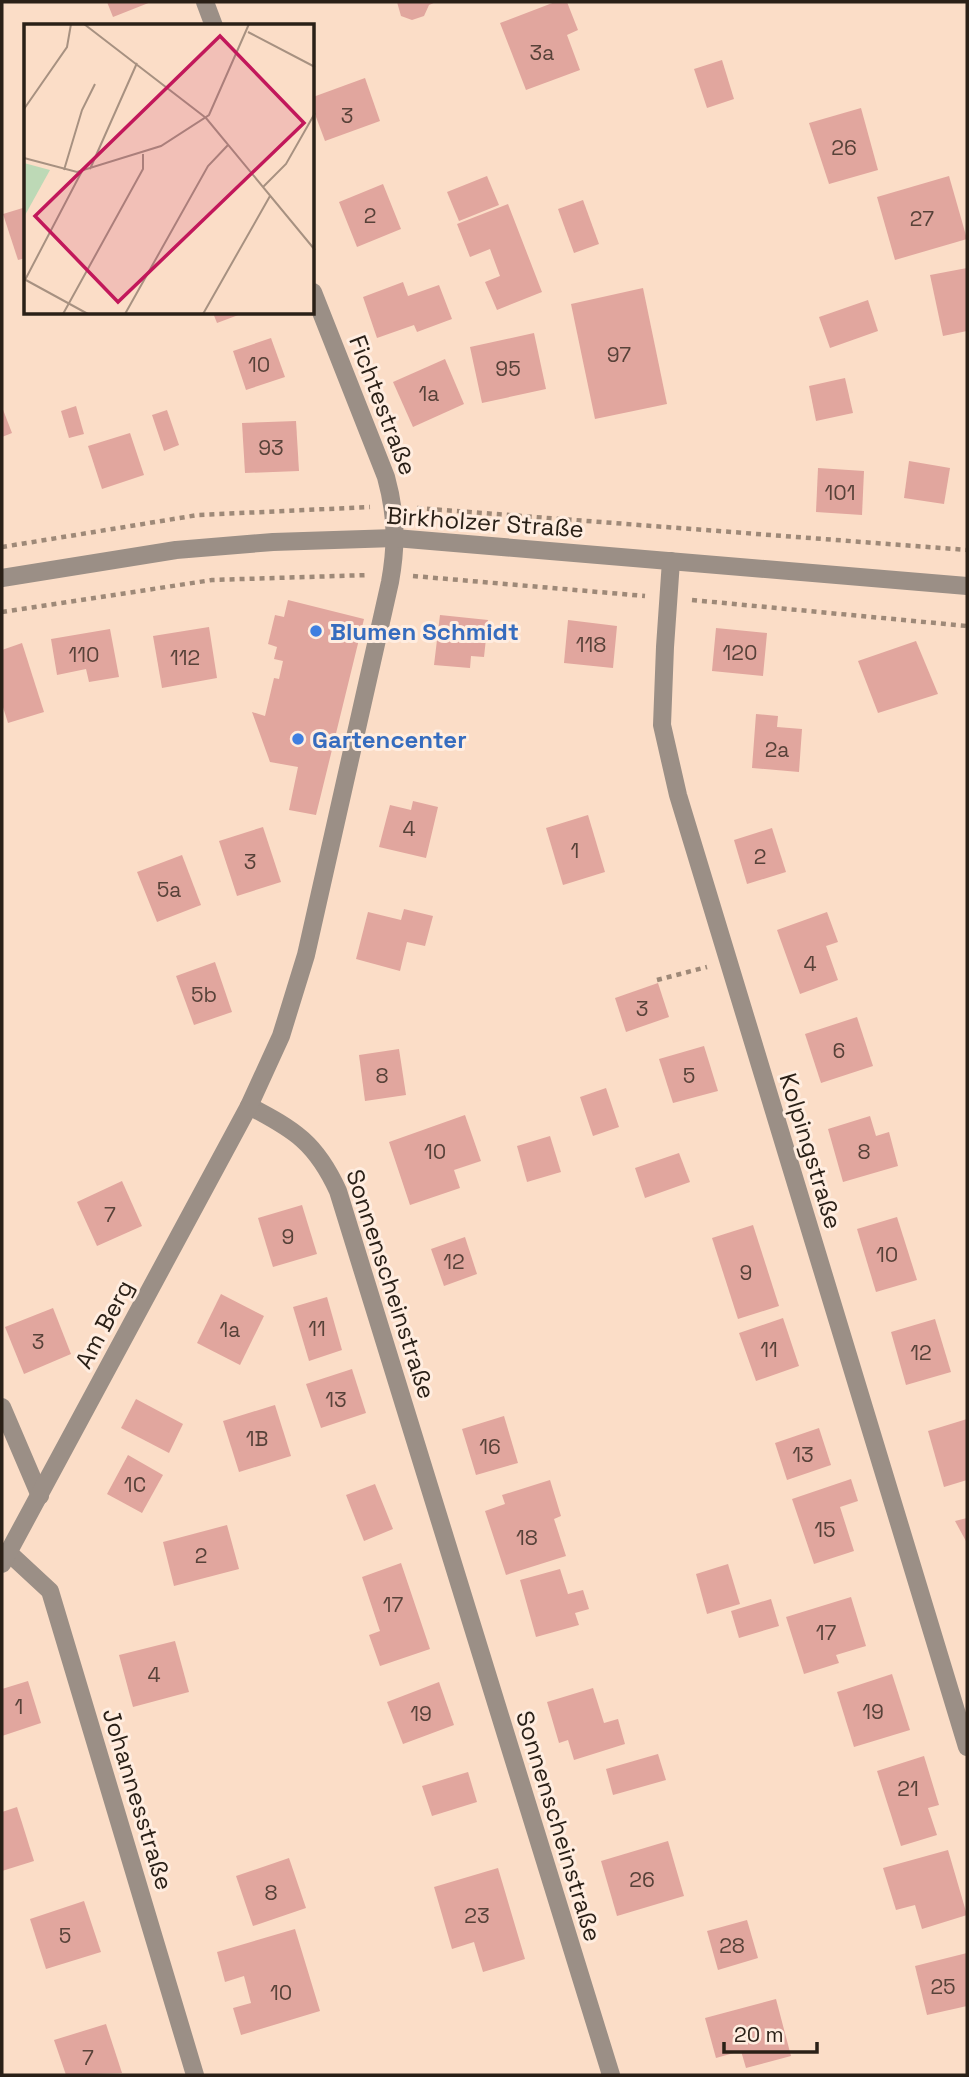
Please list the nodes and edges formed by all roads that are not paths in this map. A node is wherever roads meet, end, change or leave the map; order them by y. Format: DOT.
graph roads {
  1 [pos="205,2"];
  2 [pos="213,24"];
  3 [pos="315,297"];
  4 [pos="395,538"];
  5 [pos="671,561"];
  6 [pos="2,578"];
  7 [pos="967,586"];
  8 [pos="249,1106"];
  9 [pos="2,1407"];
  10 [pos="40,1496"];
  11 [pos="5,1558"];
  12 [pos="967,1747"];
  13 [pos="195,2075"];
  14 [pos="611,2075"];
  1 -- 2 [label="street"];
  3 -- 4 [label="street, Fichtestraße"];
  4 -- 5 [label="street, Birkholzer Straße"];
  4 -- 6 [label="street, Birkholzer Straße"];
  4 -- 8 [label="street"];
  5 -- 7 [label="street, Birkholzer Straße"];
  5 -- 12 [label="street, Kolpingstraße"];
  8 -- 10 [label="street, Am Berg"];
  8 -- 14 [label="street, Sonnenscheinstraße"];
  9 -- 10 [label="street"];
  10 -- 11 [label="street, Am Berg"];
  11 -- 13 [label="street, Johannesstraße"];
}
